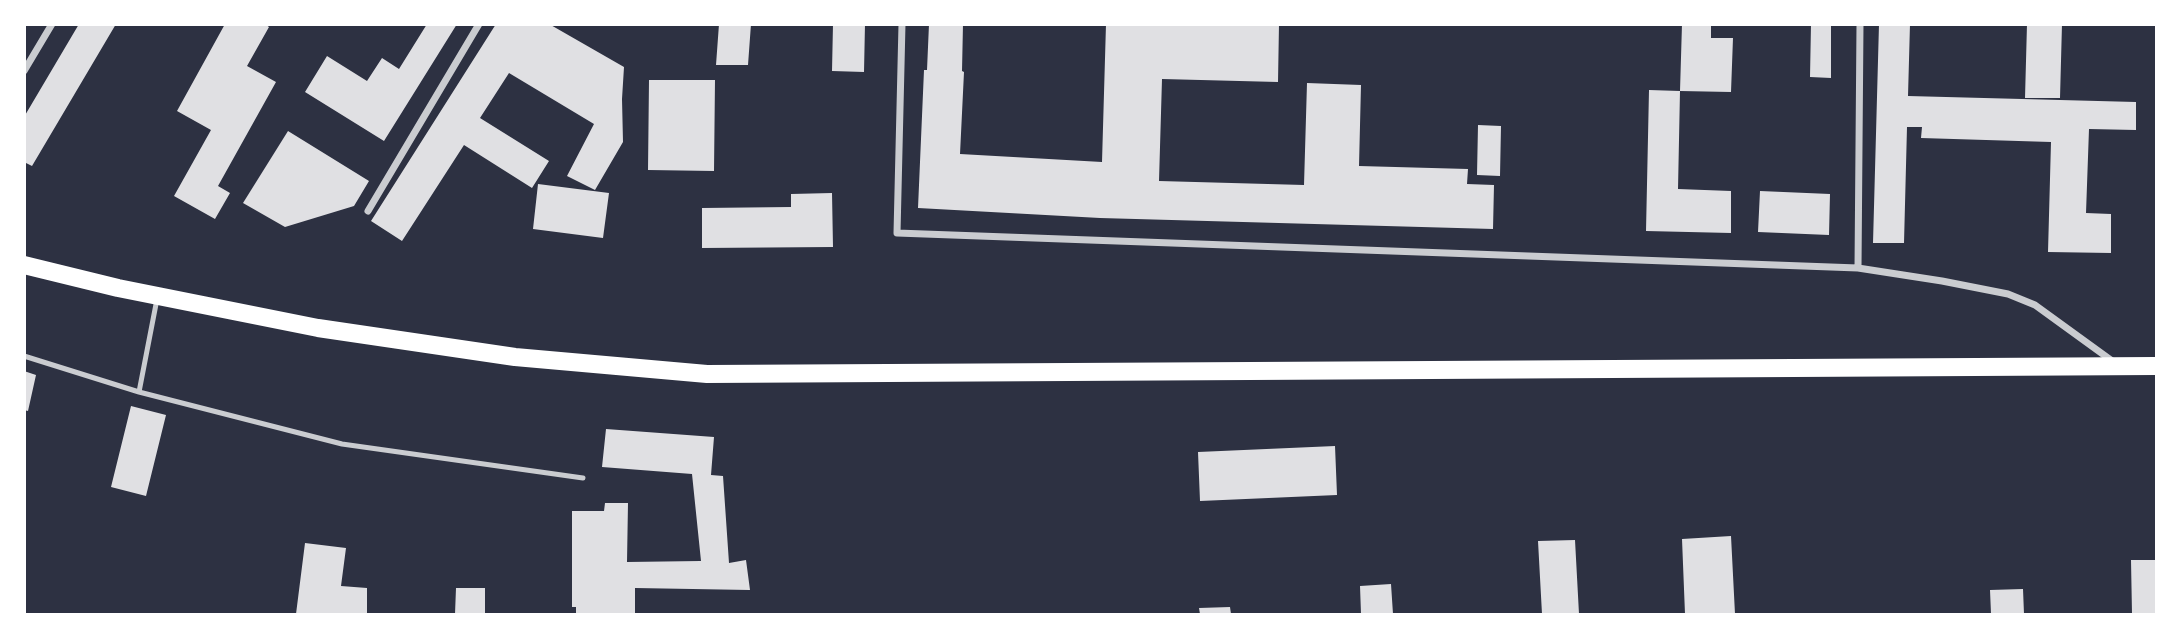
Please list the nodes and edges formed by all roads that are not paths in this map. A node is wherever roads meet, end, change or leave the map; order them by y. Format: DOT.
graph roads {
  1 [pos="52,24"];
  2 [pos="479,24"];
  3 [pos="902,24"];
  4 [pos="1860,24"];
  5 [pos="24,71"];
  6 [pos="368,211"];
  7 [pos="24,265"];
  8 [pos="1858,268"];
  9 [pos="157,296"];
  10 [pos="24,356"];
  11 [pos="2118,366"];
  12 [pos="2157,366"];
  13 [pos="139,392"];
  14 [pos="583,478"];
  1 -- 5 [label="street"];
  2 -- 6 [label="street"];
  3 -- 8 [label="street"];
  4 -- 8 [label="street"];
  7 -- 9 [label="main road"];
  8 -- 11 [label="street"];
  9 -- 11 [label="main road"];
  9 -- 13 [label="lane"];
  10 -- 13 [label="lane"];
  11 -- 12 [label="main road"];
  13 -- 14 [label="lane"];
}
